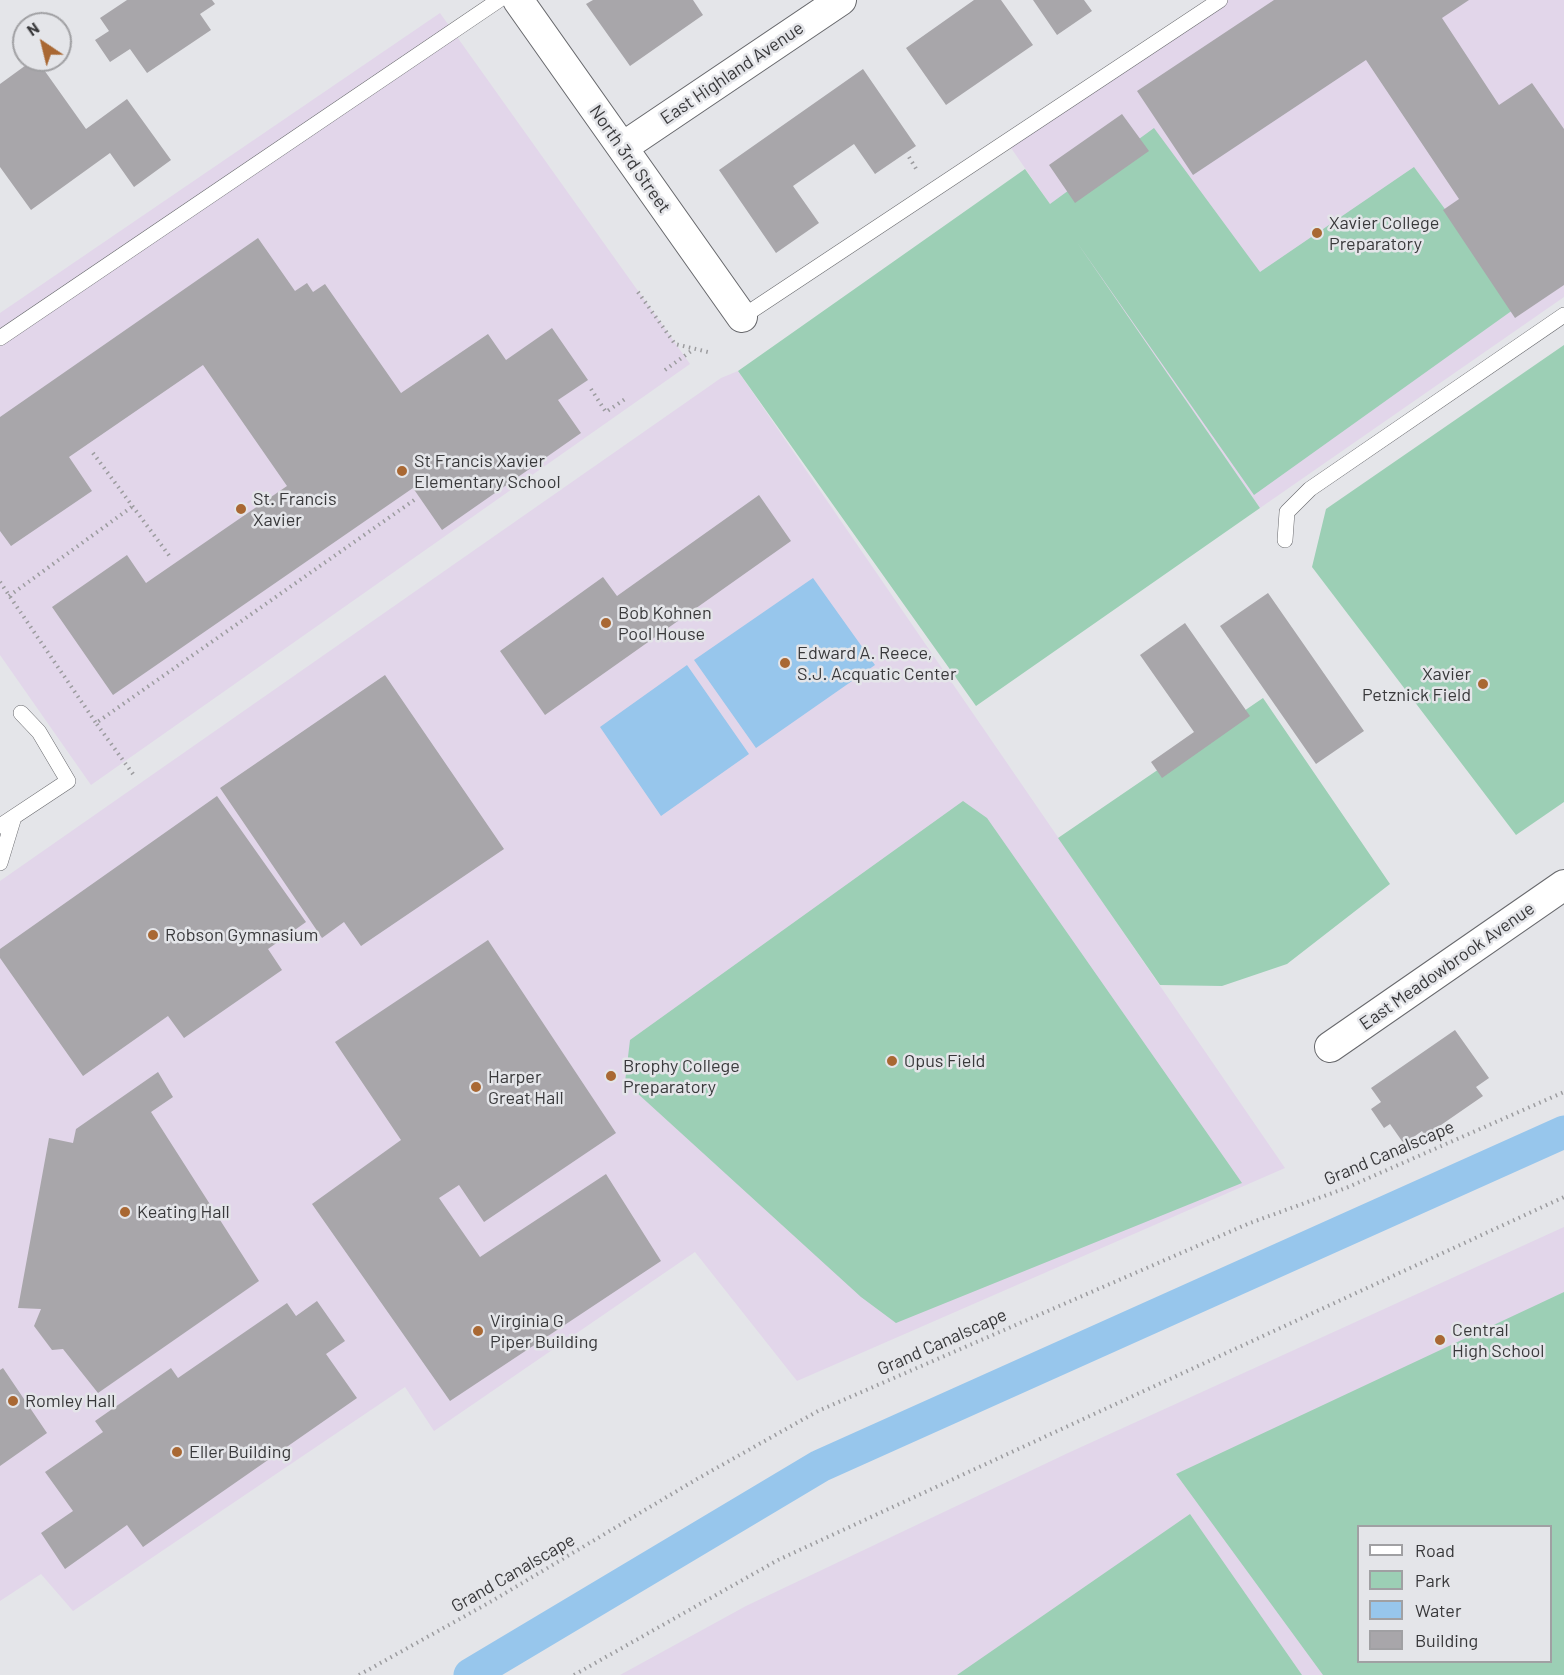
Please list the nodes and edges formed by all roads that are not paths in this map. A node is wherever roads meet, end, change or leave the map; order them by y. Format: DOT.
graph roads {
  1 [pos="499,0"];
  2 [pos="518,0"];
  3 [pos="841,0"];
  4 [pos="1220,0"];
  5 [pos="622,147"];
  6 [pos="1564,315"];
  7 [pos="742,317"];
  8 [pos="0,338"];
  9 [pos="1285,540"];
  10 [pos="21,713"];
  11 [pos="14,817"];
  12 [pos="0,826"];
  13 [pos="0,863"];
  14 [pos="1564,885"];
  15 [pos="1330,1047"];
  1 -- 8 [label="lane"];
  2 -- 5 [label="street, North 3rd Street"];
  3 -- 5 [label="street, East Highland Avenue"];
  4 -- 7 [label="lane"];
  5 -- 7 [label="street, North 3rd Street"];
  6 -- 9 [label="lane"];
  10 -- 11 [label="lane"];
  11 -- 12 [label="lane"];
  11 -- 13 [label="lane"];
  14 -- 15 [label="street, East Meadowbrook Avenue"];
}
